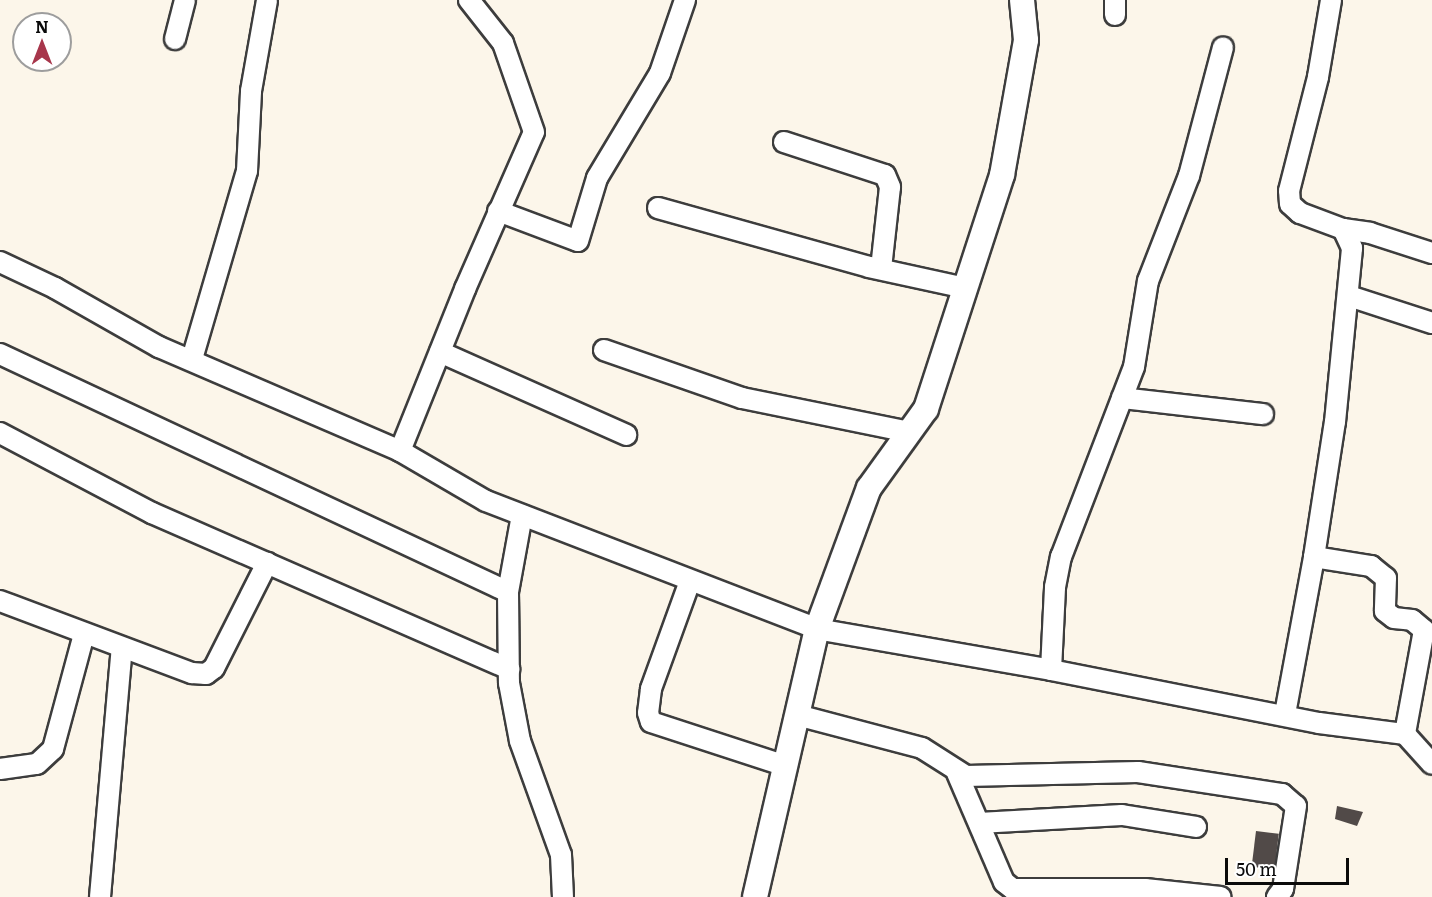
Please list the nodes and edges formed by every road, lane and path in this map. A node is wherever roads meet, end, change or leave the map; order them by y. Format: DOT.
graph roads {
  1 [pos="185,0"];
  2 [pos="267,0"];
  3 [pos="469,0"];
  4 [pos="685,0"];
  5 [pos="1022,0"];
  6 [pos="1331,0"];
  7 [pos="175,39"];
  8 [pos="1223,47"];
  9 [pos="784,142"];
  10 [pos="658,208"];
  11 [pos="498,211"];
  12 [pos="1343,230"];
  13 [pos="1432,253"];
  14 [pos="0,262"];
  15 [pos="881,269"];
  16 [pos="965,288"];
  17 [pos="1349,296"];
  18 [pos="1432,323"];
  19 [pos="604,350"];
  20 [pos="440,352"];
  21 [pos="0,354"];
  22 [pos="192,359"];
  23 [pos="1122,398"];
  24 [pos="1263,414"];
  25 [pos="909,432"];
  26 [pos="0,433"];
  27 [pos="626,435"];
  28 [pos="400,452"];
  29 [pos="522,515"];
  30 [pos="1314,557"];
  31 [pos="267,563"];
  32 [pos="690,581"];
  33 [pos="508,592"];
  34 [pos="0,601"];
  35 [pos="817,629"];
  36 [pos="84,634"];
  37 [pos="122,648"];
  38 [pos="509,669"];
  39 [pos="1051,670"];
  40 [pos="1285,714"];
  41 [pos="797,715"];
  42 [pos="1405,734"];
  43 [pos="1432,764"];
  44 [pos="786,766"];
  45 [pos="0,769"];
  46 [pos="957,773"];
  47 [pos="979,823"];
  48 [pos="1196,827"];
  49 [pos="100,897"];
  50 [pos="563,897"];
  51 [pos="755,897"];
  52 [pos="1221,897"];
  53 [pos="1277,897"];
  1 -- 7 [label="street"];
  2 -- 22 [label="street"];
  3 -- 11 [label="street"];
  4 -- 11 [label="street"];
  5 -- 16 [label="street"];
  6 -- 12 [label="street"];
  8 -- 23 [label="street"];
  9 -- 15 [label="street"];
  10 -- 15 [label="street"];
  11 -- 20 [label="street"];
  12 -- 13 [label="street"];
  12 -- 17 [label="street"];
  14 -- 22 [label="street"];
  15 -- 16 [label="street"];
  16 -- 25 [label="street"];
  17 -- 18 [label="street"];
  17 -- 30 [label="street"];
  19 -- 25 [label="street"];
  20 -- 27 [label="street"];
  20 -- 28 [label="street"];
  21 -- 33 [label="street"];
  22 -- 28 [label="street"];
  23 -- 24 [label="street"];
  23 -- 39 [label="street"];
  25 -- 35 [label="street"];
  26 -- 31 [label="street"];
  28 -- 29 [label="street"];
  29 -- 32 [label="street"];
  29 -- 33 [label="street"];
  30 -- 40 [label="street"];
  30 -- 42 [label="street"];
  31 -- 37 [label="street"];
  31 -- 38 [label="street"];
  32 -- 35 [label="street"];
  32 -- 44 [label="street"];
  33 -- 38 [label="street"];
  34 -- 36 [label="street"];
  35 -- 39 [label="street"];
  35 -- 41 [label="street"];
  36 -- 37 [label="street"];
  36 -- 45 [label="street"];
  37 -- 49 [label="street"];
  38 -- 50 [label="street"];
  39 -- 40 [label="street"];
  40 -- 42 [label="street"];
  41 -- 44 [label="street"];
  41 -- 46 [label="street"];
  42 -- 43 [label="street"];
  44 -- 51 [label="street"];
  46 -- 47 [label="street"];
  46 -- 53 [label="street"];
  47 -- 48 [label="street"];
  47 -- 52 [label="street"];
}
